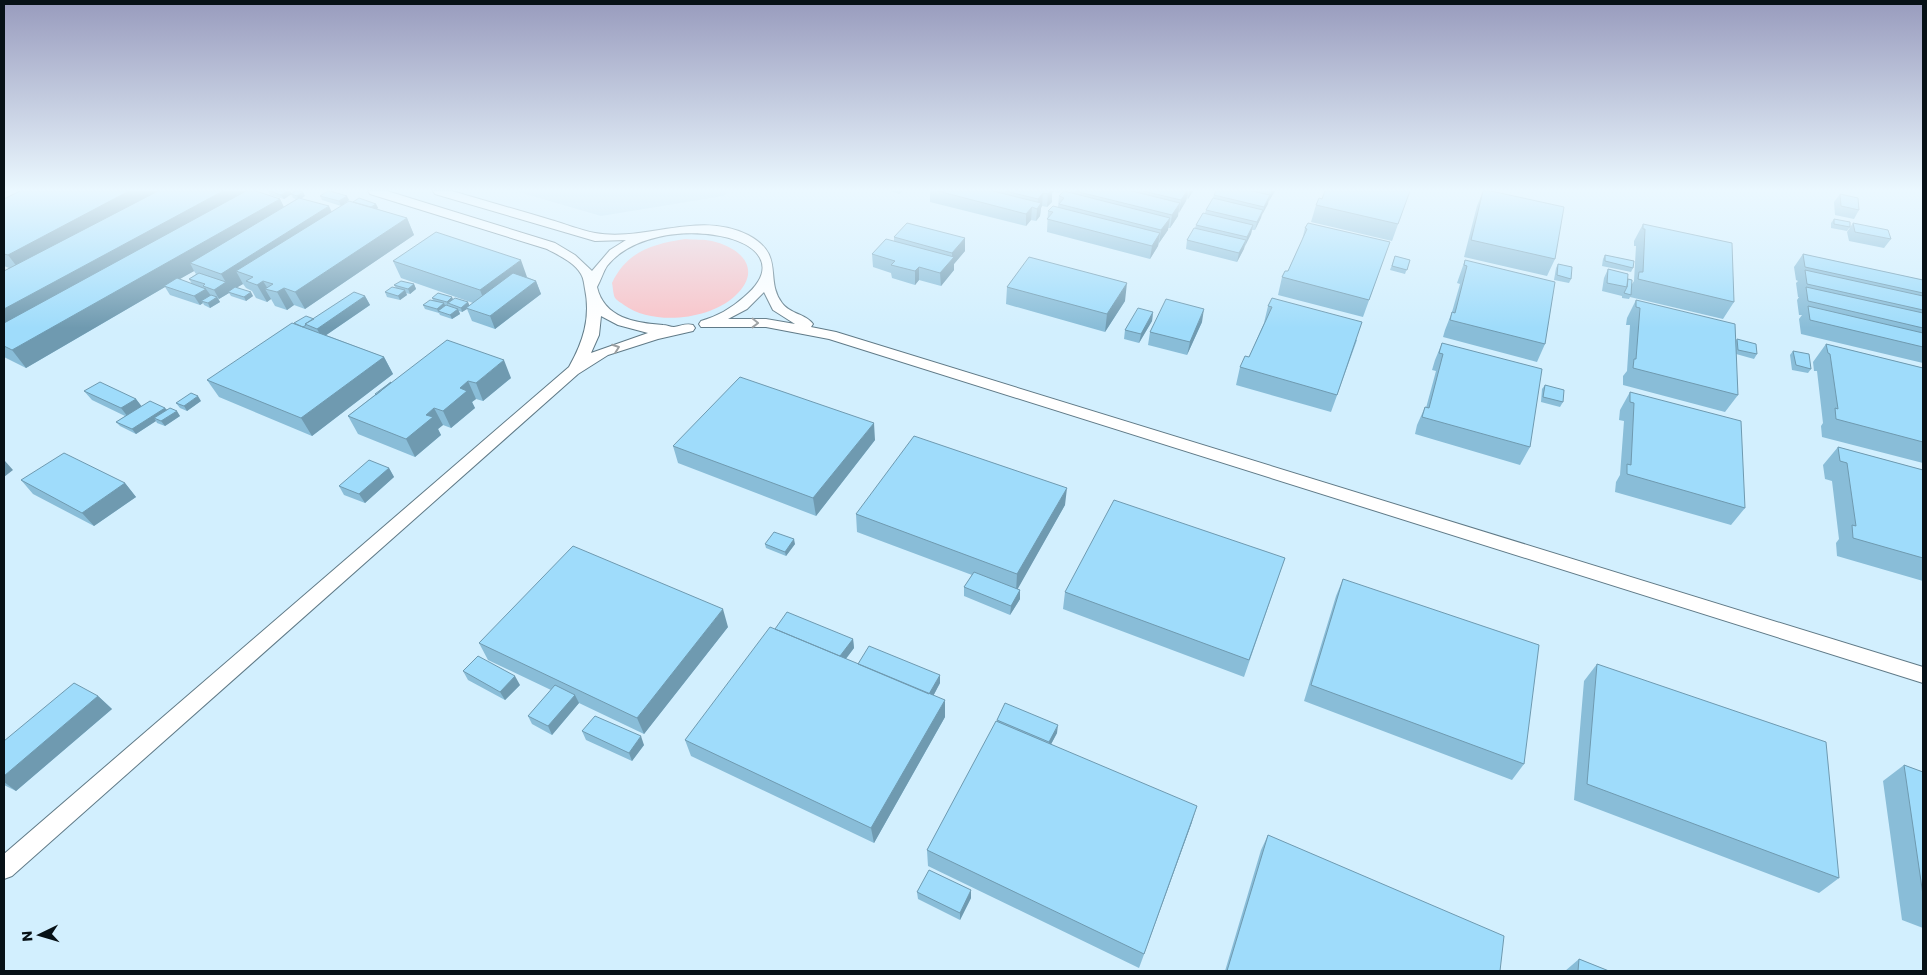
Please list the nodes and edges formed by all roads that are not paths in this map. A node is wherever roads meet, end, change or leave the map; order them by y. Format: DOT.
graph roads {
  1 [pos="520,236"];
  2 [pos="650,236"];
  3 [pos="739,236"];
  4 [pos="767,273"];
  5 [pos="592,290"];
  6 [pos="706,324"];
  7 [pos="688,328"];
  8 [pos="831,335"];
  9 [pos="573,371"];
  10 [pos="1923,675"];
  11 [pos="4,868"];
  1 -- 5 [label="street"];
  2 -- 5 [label="street"];
  3 -- 4 [label="street"];
  4 -- 6 [label="street"];
  4 -- 8 [label="street"];
  5 -- 7 [label="street"];
  5 -- 9 [label="street"];
  6 -- 7 [label="street"];
  6 -- 8 [label="street, one-way"];
  9 -- 7 [label="street, one-way"];
  8 -- 10 [label="street"];
  9 -- 11 [label="street"];
}
